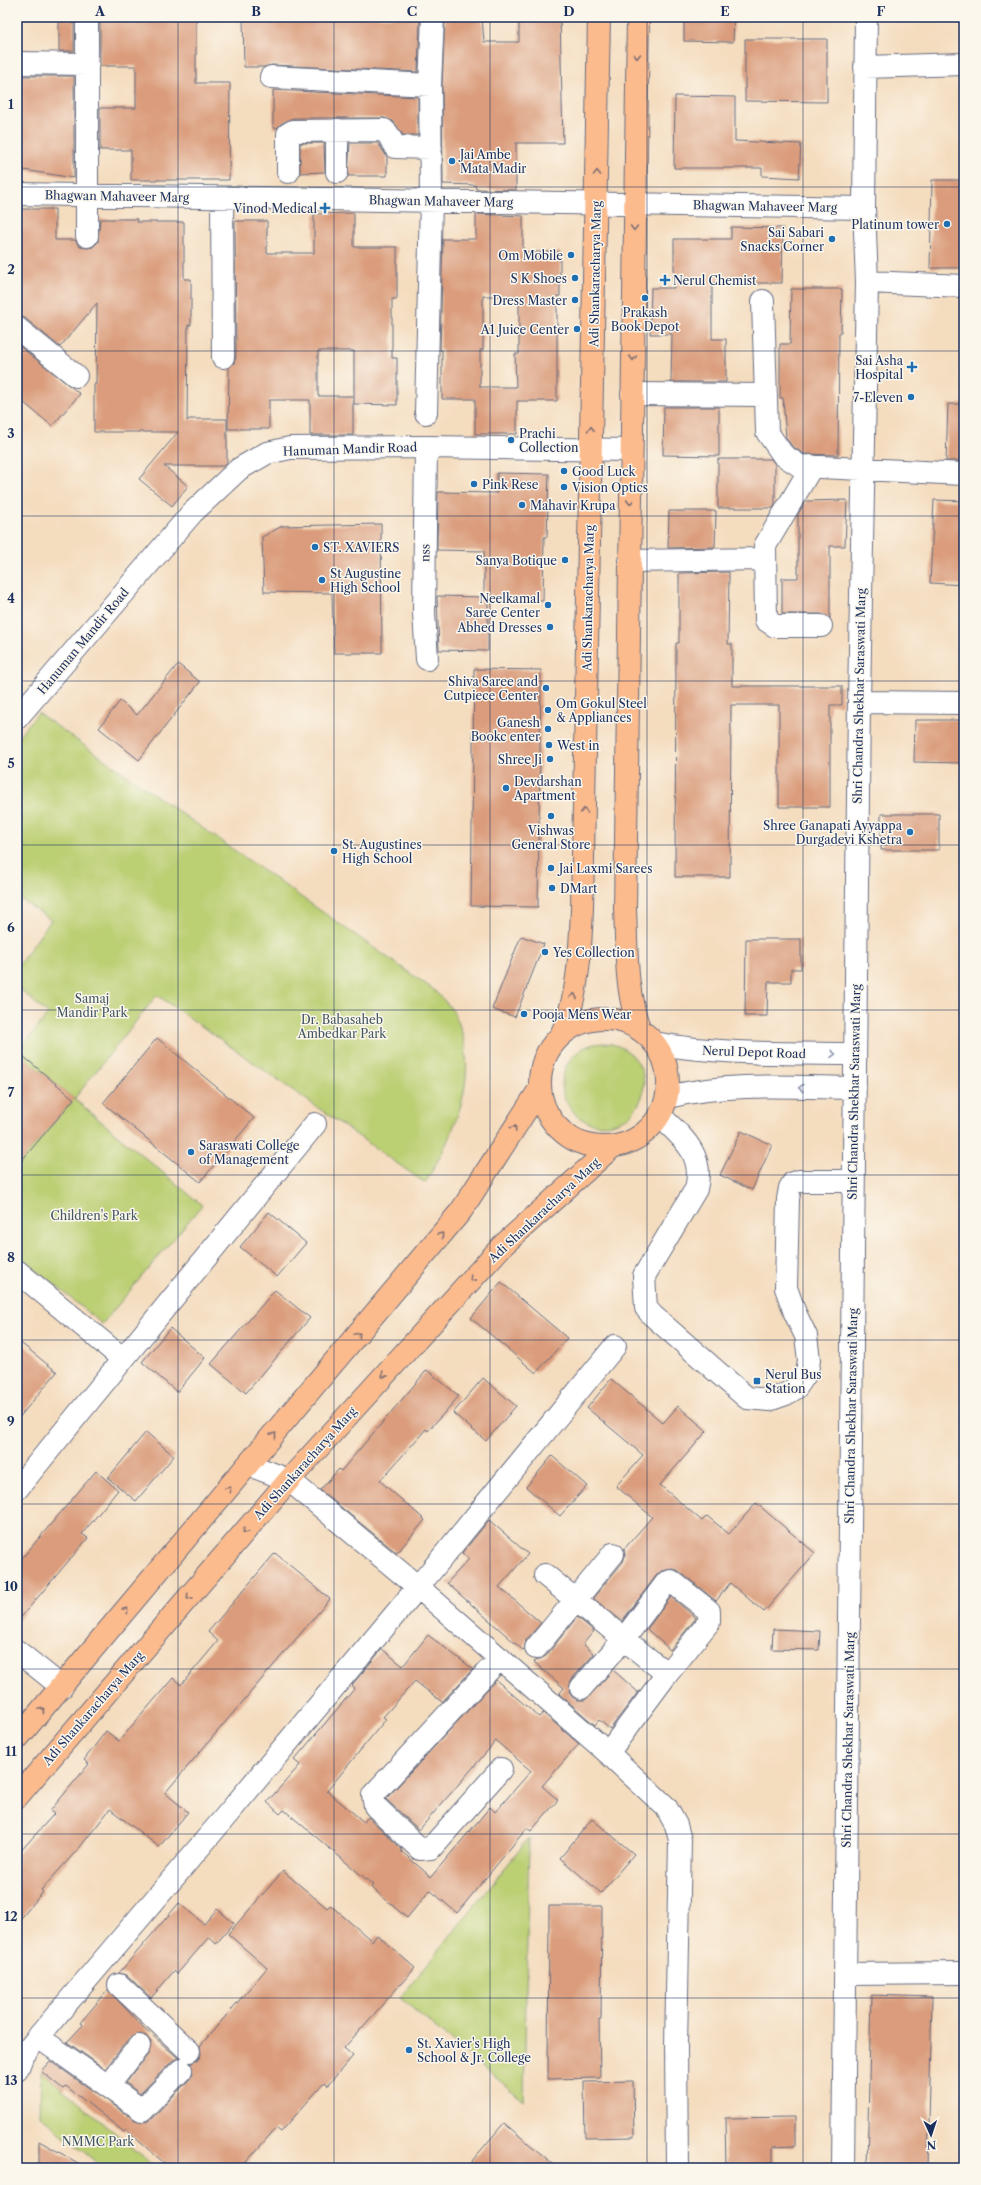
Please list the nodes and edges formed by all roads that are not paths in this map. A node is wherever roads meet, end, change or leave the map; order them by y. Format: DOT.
graph roads {
  1 [pos="87,17"];
  2 [pos="432,17"];
  3 [pos="600,17"];
  4 [pos="638,17"];
  5 [pos="866,17"];
  6 [pos="17,63"];
  7 [pos="87,64"];
  8 [pos="964,64"];
  9 [pos="865,67"];
  10 [pos="271,77"];
  11 [pos="430,85"];
  12 [pos="337,130"];
  13 [pos="431,148"];
  14 [pos="288,172"];
  15 [pos="337,172"];
  16 [pos="17,194"];
  17 [pos="88,196"];
  18 [pos="222,198"];
  19 [pos="431,201"];
  20 [pos="597,204"];
  21 [pos="635,204"];
  22 [pos="864,208"];
  23 [pos="87,236"];
  24 [pos="964,274"];
  25 [pos="867,278"];
  26 [pos="964,286"];
  27 [pos="763,301"];
  28 [pos="17,328"];
  29 [pos="223,358"];
  30 [pos="76,376"];
  31 [pos="632,394"];
  32 [pos="766,395"];
  33 [pos="426,413"];
  34 [pos="426,447"];
  35 [pos="590,450"];
  36 [pos="631,450"];
  37 [pos="812,466"];
  38 [pos="863,468"];
  39 [pos="964,474"];
  40 [pos="765,559"];
  41 [pos="629,561"];
  42 [pos="821,626"];
  43 [pos="427,659"];
  44 [pos="859,702"];
  45 [pos="964,703"];
  46 [pos="17,718"];
  47 [pos="562,1033"];
  48 [pos="647,1036"];
  49 [pos="855,1054"];
  50 [pos="854,1088"];
  51 [pos="539,1090"];
  52 [pos="663,1106"];
  53 [pos="314,1124"];
  54 [pos="612,1146"];
  55 [pos="854,1180"];
  56 [pos="17,1271"];
  57 [pos="615,1346"];
  58 [pos="123,1359"];
  59 [pos="250,1465"];
  60 [pos="289,1480"];
  61 [pos="17,1489"];
  62 [pos="613,1554"];
  63 [pos="545,1574"];
  64 [pos="418,1587"];
  65 [pos="576,1600"];
  66 [pos="624,1639"];
  67 [pos="536,1648"];
  68 [pos="17,1651"];
  69 [pos="500,1658"];
  70 [pos="667,1674"];
  71 [pos="62,1687"];
  72 [pos="581,1688"];
  73 [pos="17,1739"];
  74 [pos="608,1753"];
  75 [pos="501,1769"];
  76 [pos="17,1797"];
  77 [pos="964,1972"];
  78 [pos="845,1974"];
  79 [pos="119,1984"];
  80 [pos="38,2037"];
  81 [pos="139,2046"];
  82 [pos="17,2070"];
  83 [pos="108,2086"];
  84 [pos="677,2168"];
  85 [pos="843,2168"];
  1 -- 7 [label="street"];
  2 -- 11 [label="street"];
  20 -- 3 [label="main road, Adi Shankaracharya Marg, one-way"];
  4 -- 21 [label="main road, one-way"];
  5 -- 9 [label="street, Shri Chandra Shekhar Saraswati Marg"];
  6 -- 7 [label="street"];
  7 -- 17 [label="street"];
  8 -- 9 [label="street"];
  9 -- 22 [label="street, Shri Chandra Shekhar Saraswati Marg"];
  10 -- 11 [label="street"];
  11 -- 13 [label="street"];
  12 -- 13 [label="street"];
  12 -- 14 [label="street"];
  12 -- 15 [label="street"];
  13 -- 19 [label="street"];
  16 -- 17 [label="street, Bhagwan Mahaveer Marg"];
  17 -- 18 [label="street, Bhagwan Mahaveer Marg"];
  17 -- 23 [label="street"];
  18 -- 19 [label="street, Bhagwan Mahaveer Marg"];
  18 -- 29 [label="street"];
  19 -- 20 [label="street, Bhagwan Mahaveer Marg"];
  19 -- 33 [label="street"];
  20 -- 21 [label="street, Bhagwan Mahaveer Marg"];
  35 -- 20 [label="main road, Adi Shankaracharya Marg, one-way"];
  21 -- 22 [label="street, Bhagwan Mahaveer Marg"];
  21 -- 31 [label="main road, one-way"];
  22 -- 25 [label="street, Shri Chandra Shekhar Saraswati Marg"];
  24 -- 25 [label="street"];
  25 -- 26 [label="street"];
  25 -- 38 [label="street, Shri Chandra Shekhar Saraswati Marg"];
  27 -- 32 [label="street"];
  28 -- 30 [label="street"];
  31 -- 32 [label="street"];
  31 -- 36 [label="main road"];
  32 -- 37 [label="street"];
  34 -- 35 [label="street, Hanuman Mandir Road"];
  34 -- 43 [label="street, nss"];
  34 -- 46 [label="street, Hanuman Mandir Road"];
  35 -- 36 [label="street, Hanuman Mandir Road"];
  47 -- 35 [label="main road, Adi Shankaracharya Marg, one-way"];
  36 -- 41 [label="main road, one-way"];
  37 -- 38 [label="street"];
  37 -- 40 [label="street"];
  38 -- 39 [label="street"];
  38 -- 44 [label="street, Shri Chandra Shekhar Saraswati Marg"];
  40 -- 41 [label="street"];
  40 -- 42 [label="street"];
  41 -- 48 [label="main road"];
  44 -- 45 [label="street"];
  44 -- 49 [label="street, Shri Chandra Shekhar Saraswati Marg"];
  47 -- 48 [label="main road"];
  47 -- 51 [label="main road"];
  48 -- 49 [label="street, Nerul Depot Road, one-way"];
  48 -- 52 [label="main road"];
  49 -- 50 [label="street, Shri Chandra Shekhar Saraswati Marg"];
  50 -- 52 [label="street, one-way"];
  50 -- 55 [label="street, Shri Chandra Shekhar Saraswati Marg"];
  51 -- 54 [label="main road"];
  59 -- 51 [label="main road, one-way"];
  52 -- 54 [label="main road"];
  52 -- 55 [label="street"];
  53 -- 58 [label="street"];
  54 -- 60 [label="main road, Adi Shankaracharya Marg, one-way"];
  55 -- 78 [label="street, Shri Chandra Shekhar Saraswati Marg"];
  56 -- 58 [label="street"];
  57 -- 64 [label="street"];
  58 -- 61 [label="street"];
  59 -- 60 [label="street"];
  71 -- 59 [label="main road, one-way"];
  60 -- 64 [label="street"];
  60 -- 76 [label="main road, Adi Shankaracharya Marg, one-way"];
  62 -- 65 [label="street"];
  63 -- 65 [label="street"];
  64 -- 69 [label="street"];
  64 -- 80 [label="street"];
  65 -- 66 [label="street"];
  65 -- 67 [label="street"];
  66 -- 70 [label="street"];
  66 -- 70 [label="street"];
  66 -- 72 [label="street"];
  68 -- 71 [label="street"];
  69 -- 74 [label="street"];
  69 -- 75 [label="street"];
  70 -- 74 [label="street"];
  73 -- 71 [label="main road, one-way"];
  74 -- 84 [label="street"];
  77 -- 78 [label="street"];
  78 -- 85 [label="street, Shri Chandra Shekhar Saraswati Marg"];
  79 -- 83 [label="street"];
  80 -- 82 [label="street"];
  80 -- 83 [label="street"];
  81 -- 83 [label="street"];
}
